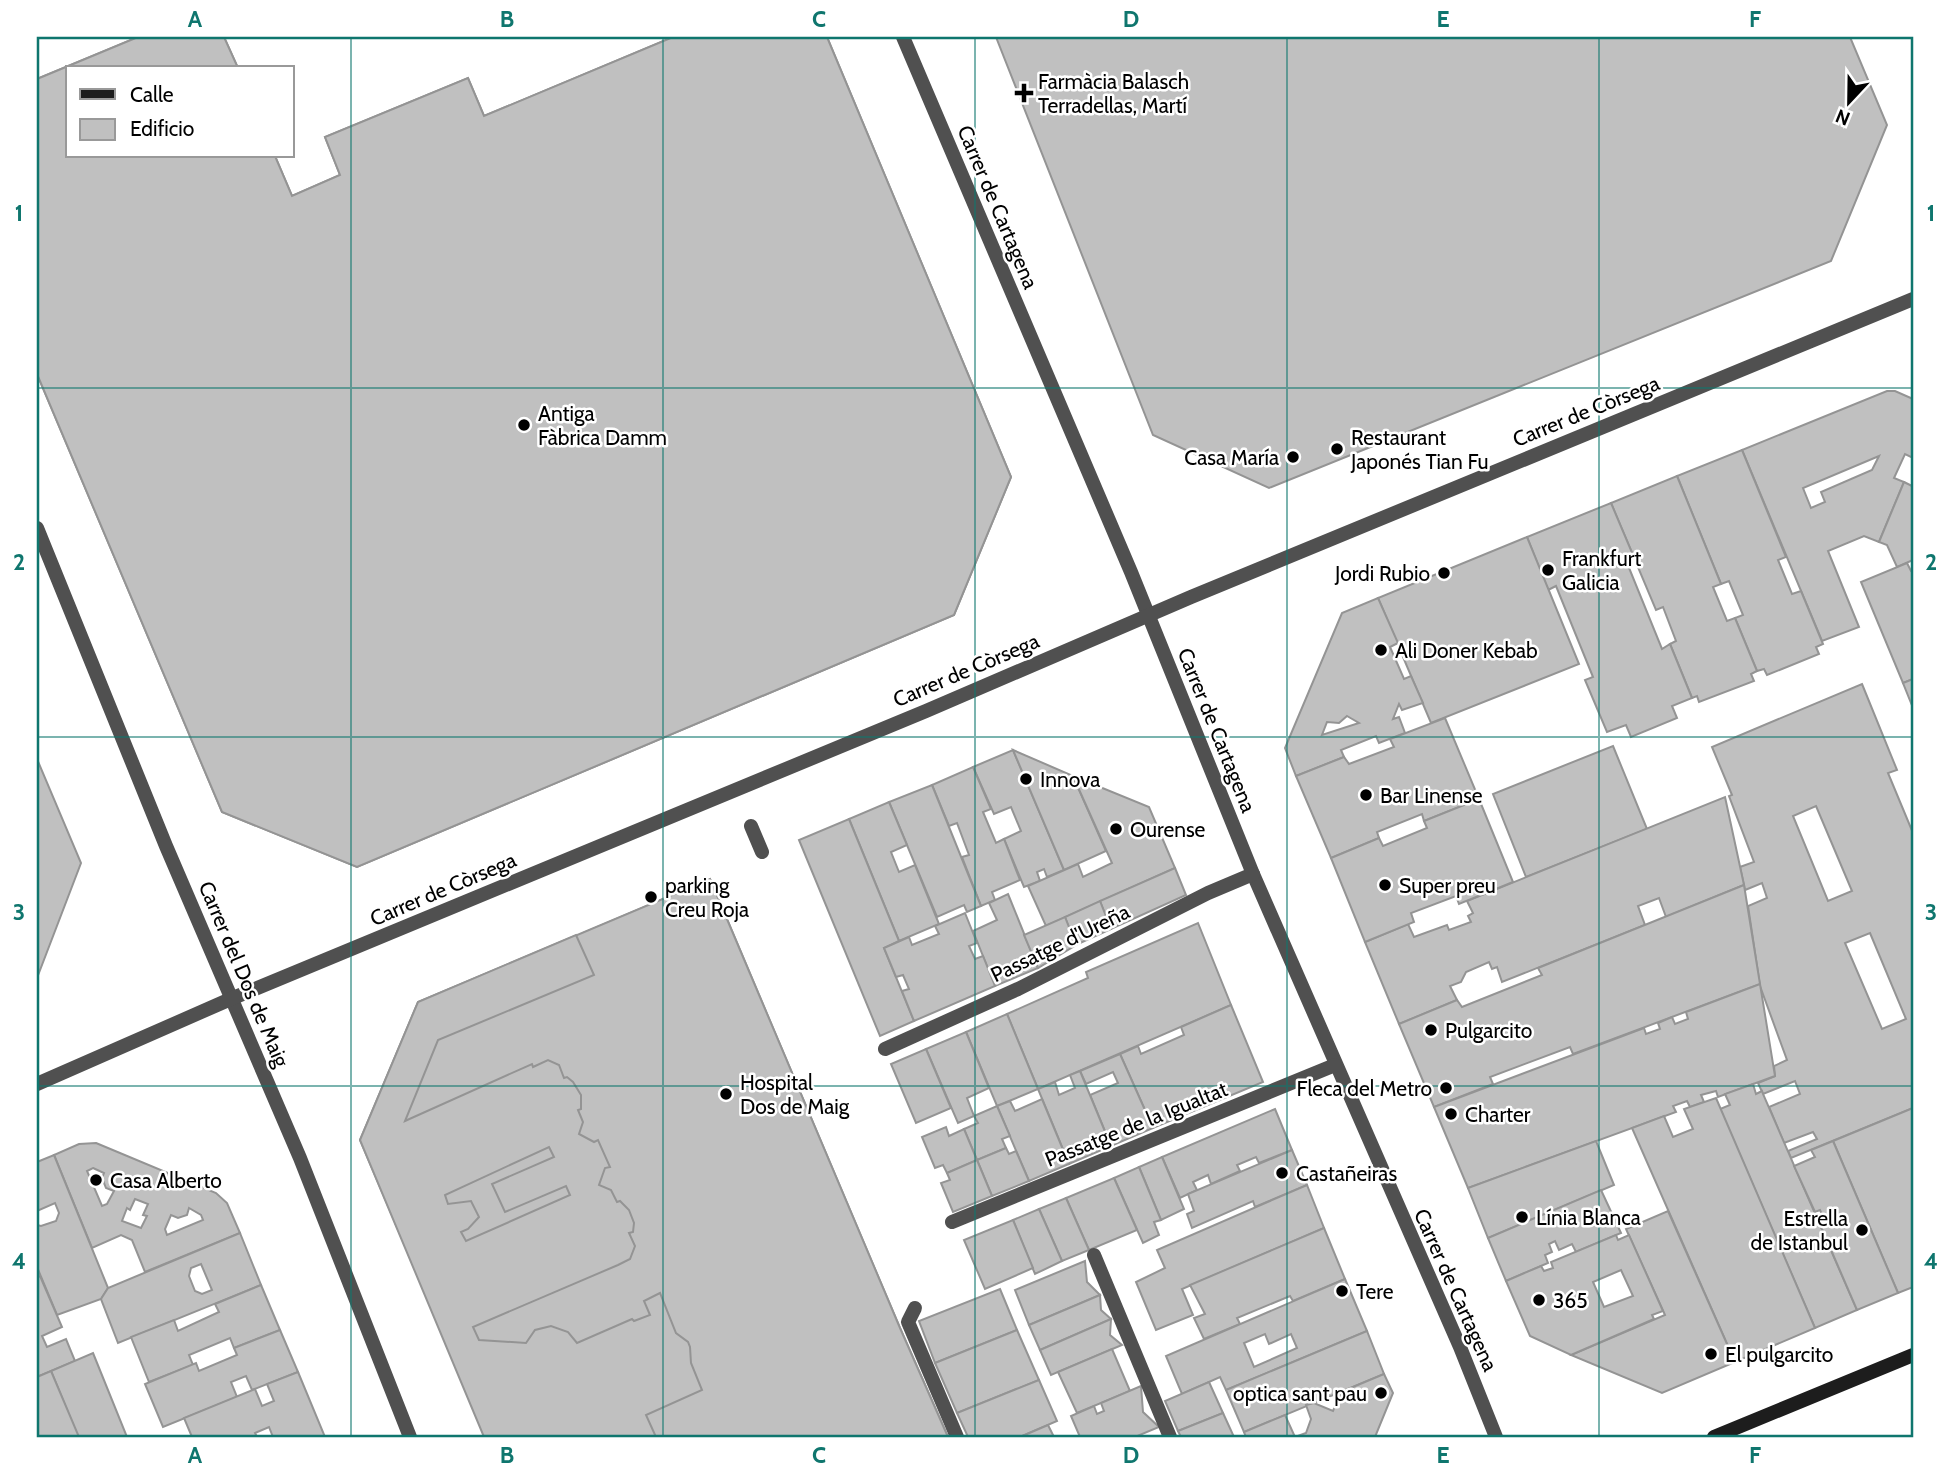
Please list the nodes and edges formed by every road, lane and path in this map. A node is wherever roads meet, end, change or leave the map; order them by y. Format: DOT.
graph roads {
  1 [pos="903,37"];
  2 [pos="1913,299"];
  3 [pos="37,528"];
  4 [pos="1149,615"];
  5 [pos="751,826"];
  6 [pos="762,852"];
  7 [pos="1253,874"];
  8 [pos="233,999"];
  9 [pos="885,1049"];
  10 [pos="1335,1065"];
  11 [pos="37,1084"];
  12 [pos="952,1222"];
  13 [pos="1094,1255"];
  14 [pos="915,1308"];
  15 [pos="1913,1354"];
  16 [pos="410,1437"];
  17 [pos="957,1437"];
  18 [pos="1170,1437"];
  19 [pos="1496,1437"];
  20 [pos="1714,1437"];
  1 -- 4 [label="street, Carrer de Cartagena"];
  2 -- 4 [label="street, Carrer de Còrsega"];
  3 -- 8 [label="street, Carrer del Dos de Maig"];
  4 -- 7 [label="street, Carrer de Cartagena"];
  4 -- 8 [label="street, Carrer de Còrsega"];
  5 -- 6 [label="street"];
  7 -- 9 [label="street, Passatge d'Ureña"];
  7 -- 10 [label="street, Carrer de Cartagena"];
  8 -- 11 [label="street, Carrer de Còrsega"];
  8 -- 16 [label="street, Carrer del Dos de Maig"];
  10 -- 12 [label="street, Passatge de la Igualtat"];
  10 -- 19 [label="street, Carrer de Cartagena"];
  13 -- 18 [label="street"];
  14 -- 17 [label="street"];
  15 -- 20 [label="main road"];
}
